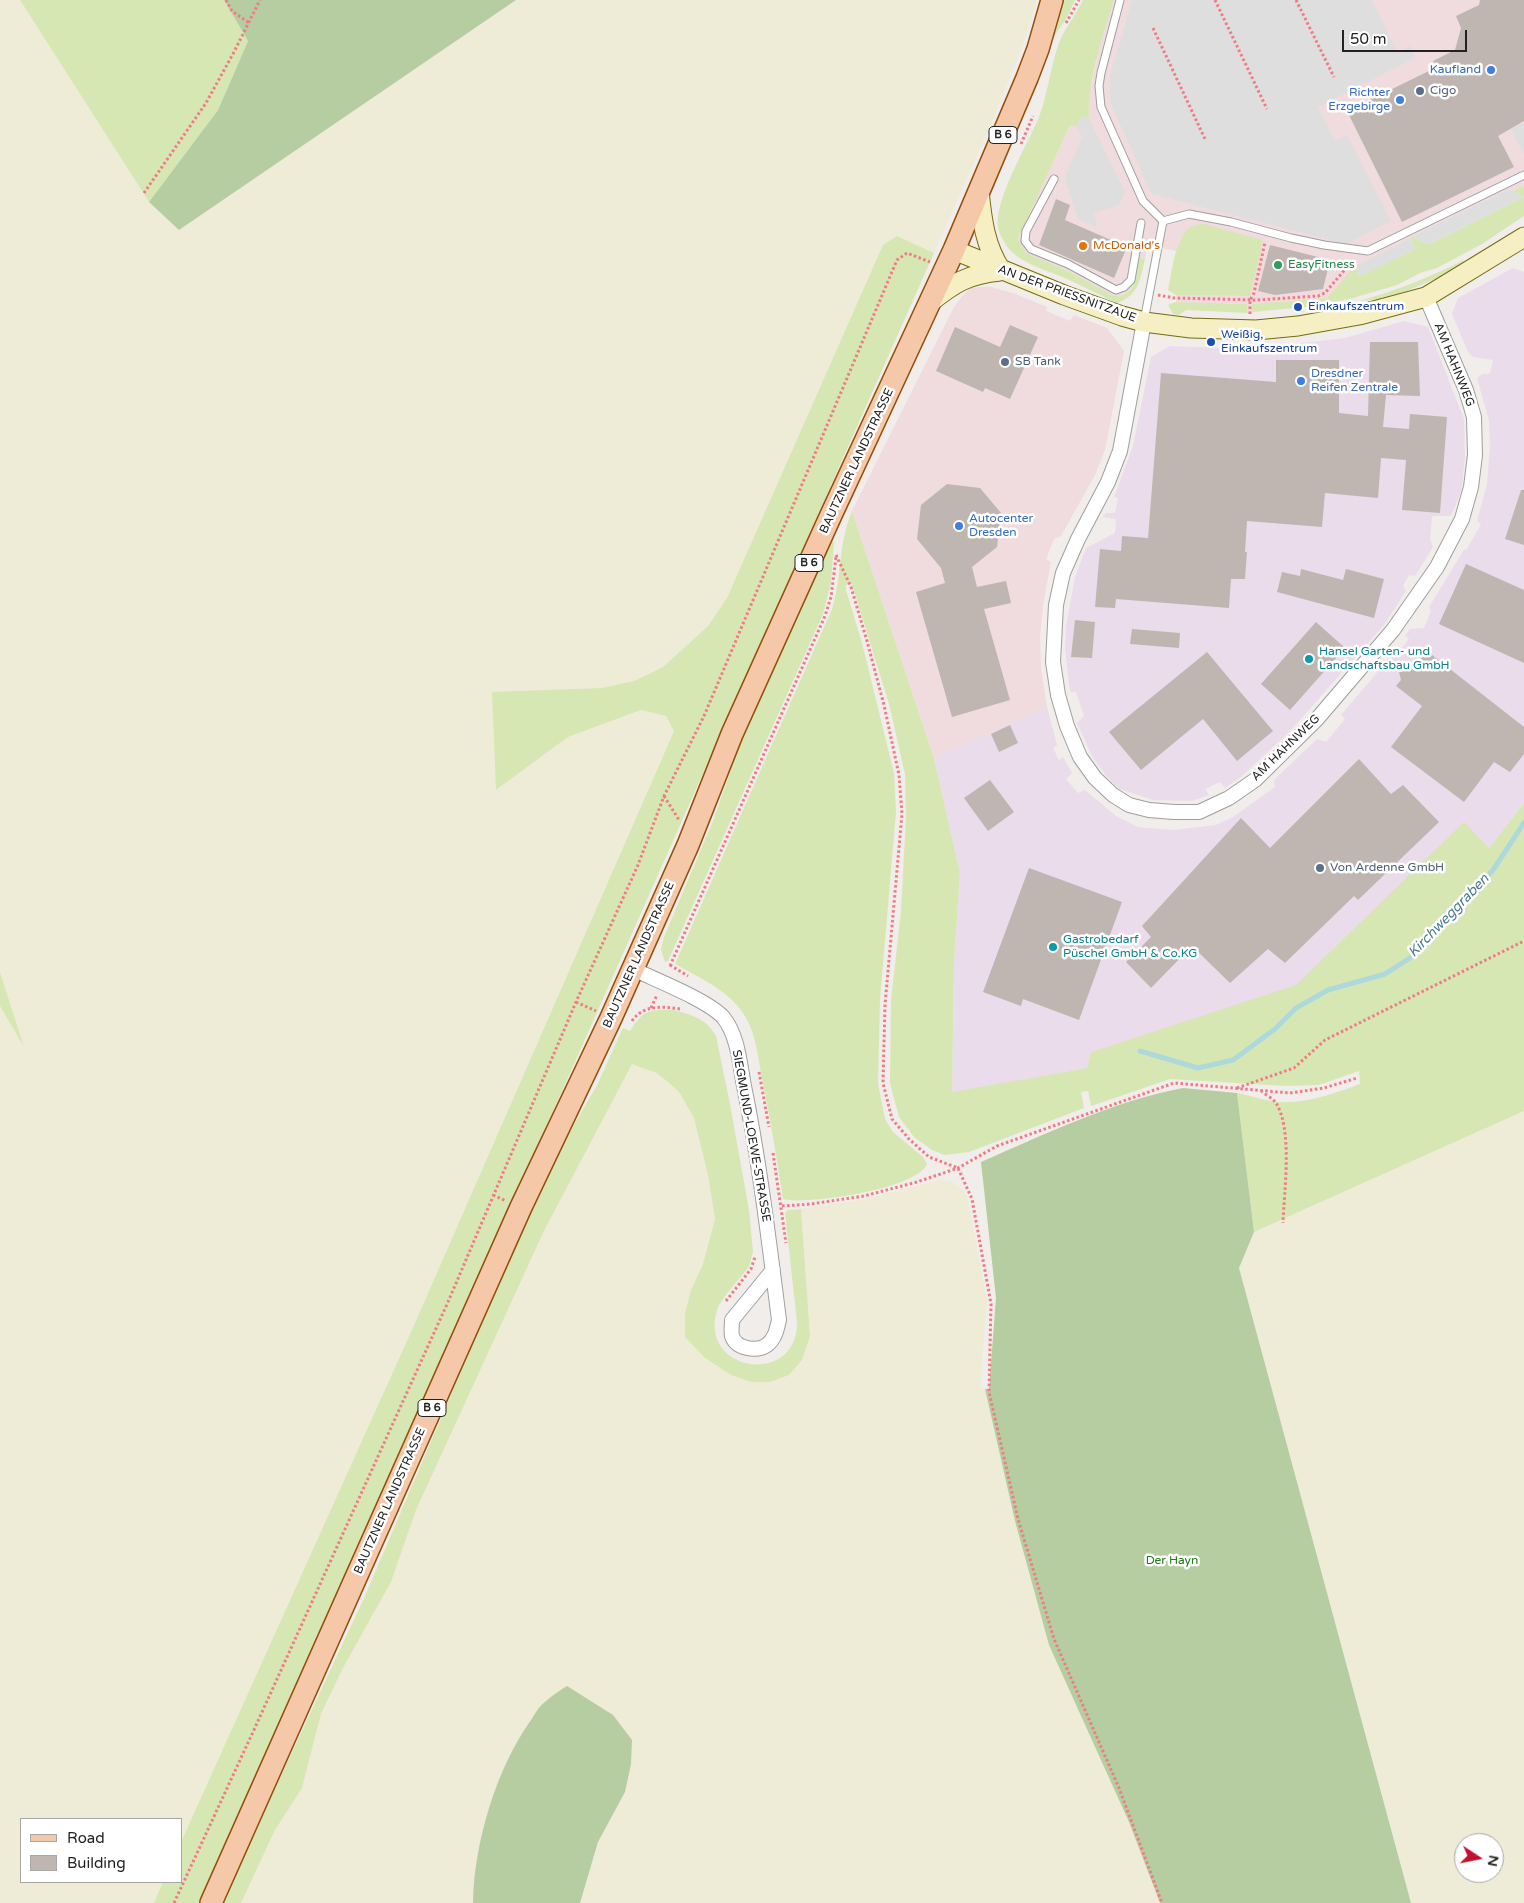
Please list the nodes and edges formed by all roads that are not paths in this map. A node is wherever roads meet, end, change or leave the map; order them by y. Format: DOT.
graph roads {
  1 [pos="1052,0"];
  2 [pos="1120,0"];
  3 [pos="1524,175"];
  4 [pos="1054,179"];
  5 [pos="979,191"];
  6 [pos="1163,221"];
  7 [pos="1141,223"];
  8 [pos="1524,237"];
  9 [pos="954,250"];
  10 [pos="1001,270"];
  11 [pos="1426,297"];
  12 [pos="929,303"];
  13 [pos="1144,322"];
  14 [pos="633,969"];
  15 [pos="773,1270"];
  16 [pos="211,1903"];
  1 -- 5 [label="main road, BAUTZNER LANDSTRASSE / B 6"];
  2 -- 6 [label="lane"];
  3 -- 6 [label="lane"];
  4 -- 7 [label="lane"];
  5 -- 9 [label="main road, BAUTZNER LANDSTRASSE / B 6"];
  5 -- 10 [label="street"];
  6 -- 13 [label="lane"];
  8 -- 11 [label="street, AN DER PRIESSNITZAUE"];
  9 -- 10 [label="street, AN DER PRIESSNITZAUE"];
  9 -- 12 [label="main road, BAUTZNER LANDSTRASSE / B 6"];
  10 -- 12 [label="street"];
  10 -- 13 [label="street, AN DER PRIESSNITZAUE"];
  11 -- 13 [label="street, AN DER PRIESSNITZAUE"];
  11 -- 13 [label="street, AM HAHNWEG"];
  12 -- 14 [label="main road, BAUTZNER LANDSTRASSE / B 6"];
  14 -- 15 [label="street, SIEGMUND-LOEWE-STRASSE"];
  14 -- 16 [label="main road, BAUTZNER LANDSTRASSE / B 6"];
  15 -- 15 [label="street, SIEGMUND-LOEWE-STRASSE"];
}
